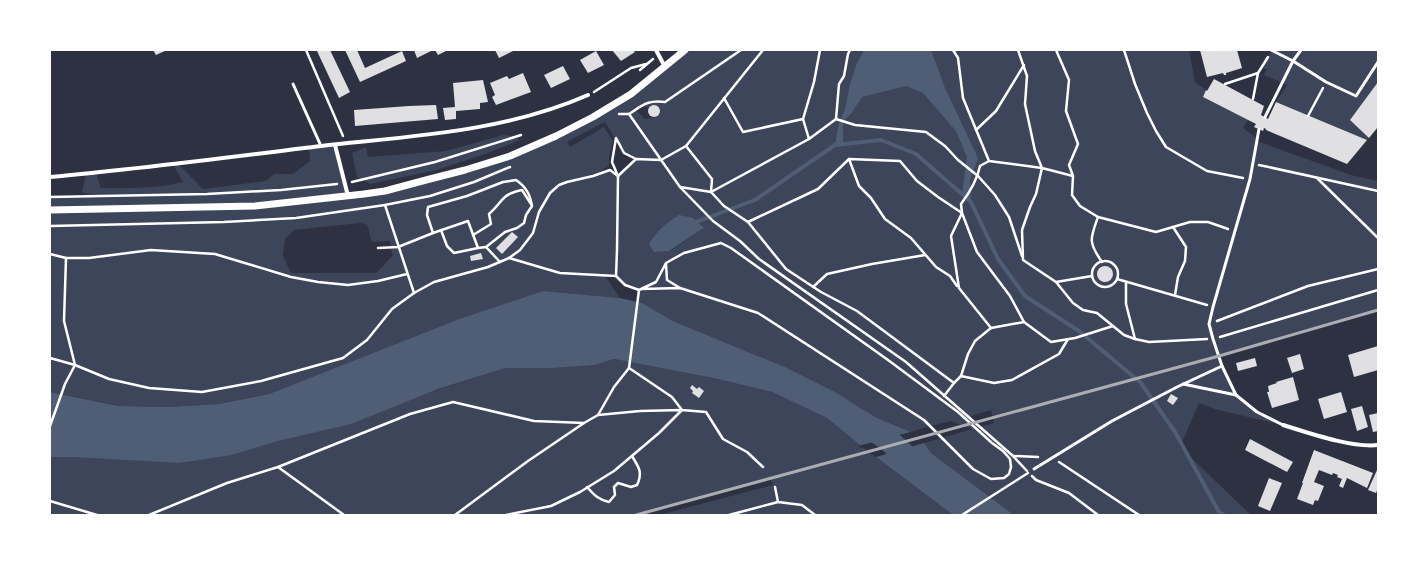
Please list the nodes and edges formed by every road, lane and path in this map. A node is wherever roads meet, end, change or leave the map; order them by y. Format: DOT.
graph roads {
  1 [pos="306,50"];
  2 [pos="685,50"];
  3 [pos="741,50"];
  4 [pos="763,50"];
  5 [pos="820,50"];
  6 [pos="850,50"];
  7 [pos="953,50"];
  8 [pos="1018,50"];
  9 [pos="1056,50"];
  10 [pos="1124,50"];
  11 [pos="1271,50"];
  12 [pos="1301,50"];
  13 [pos="657,52"];
  14 [pos="1293,61"];
  15 [pos="1378,62"];
  16 [pos="646,64"];
  17 [pos="1024,65"];
  18 [pos="665,67"];
  19 [pos="640,70"];
  20 [pos="1258,73"];
  21 [pos="1326,82"];
  22 [pos="293,84"];
  23 [pos="1225,84"];
  24 [pos="588,95"];
  25 [pos="724,98"];
  26 [pos="1253,99"];
  27 [pos="1308,116"];
  28 [pos="1265,117"];
  29 [pos="804,119"];
  30 [pos="837,119"];
  31 [pos="1259,129"];
  32 [pos="976,130"];
  33 [pos="521,135"];
  34 [pos="809,139"];
  35 [pos="347,144"];
  36 [pos="335,145"];
  37 [pos="321,146"];
  38 [pos="686,146"];
  39 [pos="636,159"];
  40 [pos="849,159"];
  41 [pos="661,160"];
  42 [pos="989,161"];
  43 [pos="1252,163"];
  44 [pos="1042,168"];
  45 [pos="618,176"];
  46 [pos="978,176"];
  47 [pos="1073,176"];
  48 [pos="50,177"];
  49 [pos="1316,178"];
  50 [pos="1250,179"];
  51 [pos="345,183"];
  52 [pos="680,187"];
  53 [pos="1378,191"];
  54 [pos="711,192"];
  55 [pos="348,196"];
  56 [pos="50,197"];
  57 [pos="385,205"];
  58 [pos="532,206"];
  59 [pos="50,210"];
  60 [pos="962,213"];
  61 [pos="1098,217"];
  62 [pos="748,222"];
  63 [pos="1173,227"];
  64 [pos="440,230"];
  65 [pos="1234,231"];
  66 [pos="433,232"];
  67 [pos="473,234"];
  68 [pos="1378,238"];
  69 [pos="398,247"];
  70 [pos="486,247"];
  71 [pos="378,248"];
  72 [pos="478,248"];
  73 [pos="50,254"];
  74 [pos="926,255"];
  75 [pos="66,258"];
  76 [pos="509,258"];
  77 [pos="1024,260"];
  78 [pos="500,262"];
  79 [pos="1102,262"];
  80 [pos="666,263"];
  81 [pos="1378,269"];
  82 [pos="407,274"];
  83 [pos="616,276"];
  84 [pos="1092,276"];
  85 [pos="1117,279"];
  86 [pos="1056,282"];
  87 [pos="1126,282"];
  88 [pos="813,287"];
  89 [pos="680,288"];
  90 [pos="959,288"];
  91 [pos="640,289"];
  92 [pos="1378,290"];
  93 [pos="414,293"];
  94 [pos="1175,295"];
  95 [pos="1213,307"];
  96 [pos="1024,322"];
  97 [pos="1209,324"];
  98 [pos="1113,326"];
  99 [pos="990,328"];
  100 [pos="1068,339"];
  101 [pos="1213,339"];
  102 [pos="1135,340"];
  103 [pos="50,358"];
  104 [pos="75,364"];
  105 [pos="630,366"];
  106 [pos="1222,366"];
  107 [pos="961,376"];
  108 [pos="954,383"];
  109 [pos="1183,384"];
  110 [pos="1236,395"];
  111 [pos="944,396"];
  112 [pos="682,410"];
  113 [pos="598,415"];
  114 [pos="584,423"];
  115 [pos="1283,425"];
  116 [pos="50,426"];
  117 [pos="978,426"];
  118 [pos="1378,445"];
  119 [pos="632,456"];
  120 [pos="1013,456"];
  121 [pos="1053,457"];
  122 [pos="278,467"];
  123 [pos="764,467"];
  124 [pos="1034,469"];
  125 [pos="587,487"];
  126 [pos="775,487"];
  127 [pos="50,501"];
  128 [pos="778,502"];
  129 [pos="97,515"];
  130 [pos="149,515"];
  131 [pos="344,515"];
  132 [pos="455,515"];
  133 [pos="506,515"];
  134 [pos="729,515"];
  135 [pos="815,515"];
  136 [pos="962,515"];
  137 [pos="1139,515"];
  1 -- 35 [label="path"];
  2 -- 18 [label="street"];
  3 -- 41 [label="path"];
  4 -- 25 [label="path"];
  5 -- 29 [label="path"];
  6 -- 30 [label="path"];
  7 -- 32 [label="path"];
  8 -- 17 [label="path"];
  9 -- 47 [label="path"];
  10 -- 50 [label="path"];
  11 -- 14 [label="lane"];
  11 -- 20 [label="path"];
  12 -- 14 [label="lane"];
  13 -- 16 [label="path"];
  13 -- 18 [label="street"];
  14 -- 21 [label="lane"];
  14 -- 28 [label="lane"];
  15 -- 21 [label="lane"];
  16 -- 19 [label="path"];
  16 -- 24 [label="path"];
  17 -- 32 [label="path"];
  17 -- 44 [label="path"];
  18 -- 55 [label="street"];
  20 -- 23 [label="path"];
  20 -- 26 [label="path"];
  21 -- 27 [label="path"];
  22 -- 37 [label="lane"];
  24 -- 35 [label="street"];
  25 -- 29 [label="path"];
  25 -- 38 [label="path"];
  29 -- 34 [label="path"];
  30 -- 34 [label="path"];
  30 -- 46 [label="path"];
  31 -- 43 [label="lane"];
  32 -- 42 [label="path"];
  33 -- 51 [label="path"];
  34 -- 54 [label="path"];
  35 -- 36 [label="street"];
  36 -- 37 [label="street"];
  36 -- 51 [label="street"];
  37 -- 48 [label="street"];
  38 -- 41 [label="path"];
  38 -- 54 [label="path"];
  39 -- 41 [label="path"];
  39 -- 45 [label="path"];
  39 -- 45 [label="path"];
  40 -- 60 [label="path"];
  40 -- 62 [label="path"];
  40 -- 74 [label="path"];
  41 -- 52 [label="path"];
  42 -- 44 [label="path"];
  42 -- 46 [label="path"];
  43 -- 49 [label="path"];
  43 -- 50 [label="lane"];
  44 -- 47 [label="path"];
  44 -- 77 [label="path"];
  45 -- 76 [label="path"];
  45 -- 83 [label="path"];
  46 -- 60 [label="path"];
  46 -- 77 [label="path"];
  47 -- 61 [label="path"];
  49 -- 53 [label="path"];
  49 -- 68 [label="path"];
  50 -- 65 [label="lane"];
  51 -- 55 [label="street"];
  51 -- 56 [label="path"];
  52 -- 54 [label="path"];
  52 -- 111 [label="path"];
  54 -- 62 [label="path"];
  55 -- 59 [label="street"];
  57 -- 69 [label="path"];
  58 -- 66 [label="path"];
  58 -- 67 [label="path"];
  58 -- 70 [label="path"];
  60 -- 90 [label="path"];
  60 -- 96 [label="path"];
  61 -- 63 [label="path"];
  61 -- 79 [label="path"];
  62 -- 88 [label="path"];
  63 -- 65 [label="path"];
  63 -- 94 [label="path"];
  64 -- 66 [label="path"];
  64 -- 67 [label="path"];
  64 -- 72 [label="path"];
  65 -- 95 [label="lane"];
  66 -- 69 [label="path"];
  67 -- 72 [label="path"];
  69 -- 71 [label="path"];
  69 -- 82 [label="path"];
  70 -- 72 [label="path"];
  70 -- 78 [label="path"];
  73 -- 75 [label="path"];
  74 -- 88 [label="path"];
  74 -- 90 [label="path"];
  75 -- 82 [label="path"];
  75 -- 104 [label="path"];
  76 -- 78 [label="path"];
  76 -- 83 [label="path"];
  77 -- 86 [label="path"];
  78 -- 93 [label="path"];
  79 -- 84 [label="path"];
  79 -- 85 [label="path"];
  80 -- 89 [label="path"];
  80 -- 89 [label="path"];
  80 -- 91 [label="path"];
  81 -- 97 [label="path"];
  82 -- 93 [label="path"];
  83 -- 91 [label="path"];
  84 -- 85 [label="path"];
  84 -- 86 [label="path"];
  85 -- 87 [label="path"];
  86 -- 98 [label="path"];
  87 -- 94 [label="path"];
  87 -- 102 [label="path"];
  88 -- 108 [label="path"];
  89 -- 91 [label="path"];
  90 -- 99 [label="path"];
  91 -- 105 [label="path"];
  92 -- 101 [label="path"];
  93 -- 104 [label="path"];
  94 -- 95 [label="path"];
  95 -- 97 [label="lane"];
  96 -- 99 [label="path"];
  96 -- 100 [label="path"];
  97 -- 101 [label="lane"];
  98 -- 100 [label="path"];
  98 -- 102 [label="path"];
  99 -- 107 [label="path"];
  100 -- 107 [label="path"];
  101 -- 102 [label="path"];
  101 -- 106 [label="lane"];
  103 -- 104 [label="path"];
  104 -- 116 [label="path"];
  105 -- 112 [label="path"];
  105 -- 113 [label="path"];
  106 -- 109 [label="lane"];
  106 -- 110 [label="lane"];
  107 -- 108 [label="path"];
  108 -- 111 [label="path"];
  109 -- 110 [label="lane"];
  109 -- 121 [label="lane"];
  110 -- 115 [label="lane"];
  111 -- 117 [label="path"];
  112 -- 113 [label="path"];
  112 -- 119 [label="path"];
  112 -- 123 [label="path"];
  113 -- 114 [label="path"];
  114 -- 122 [label="path"];
  114 -- 132 [label="path"];
  115 -- 118 [label="street"];
  119 -- 125 [label="path"];
  119 -- 125 [label="path"];
  120 -- 121 [label="path"];
  121 -- 124 [label="lane"];
  121 -- 137 [label="path"];
  122 -- 130 [label="path"];
  122 -- 131 [label="path"];
  124 -- 136 [label="path"];
  125 -- 133 [label="path"];
  126 -- 128 [label="path"];
  127 -- 129 [label="path"];
  128 -- 134 [label="path"];
  128 -- 135 [label="path"];
}
